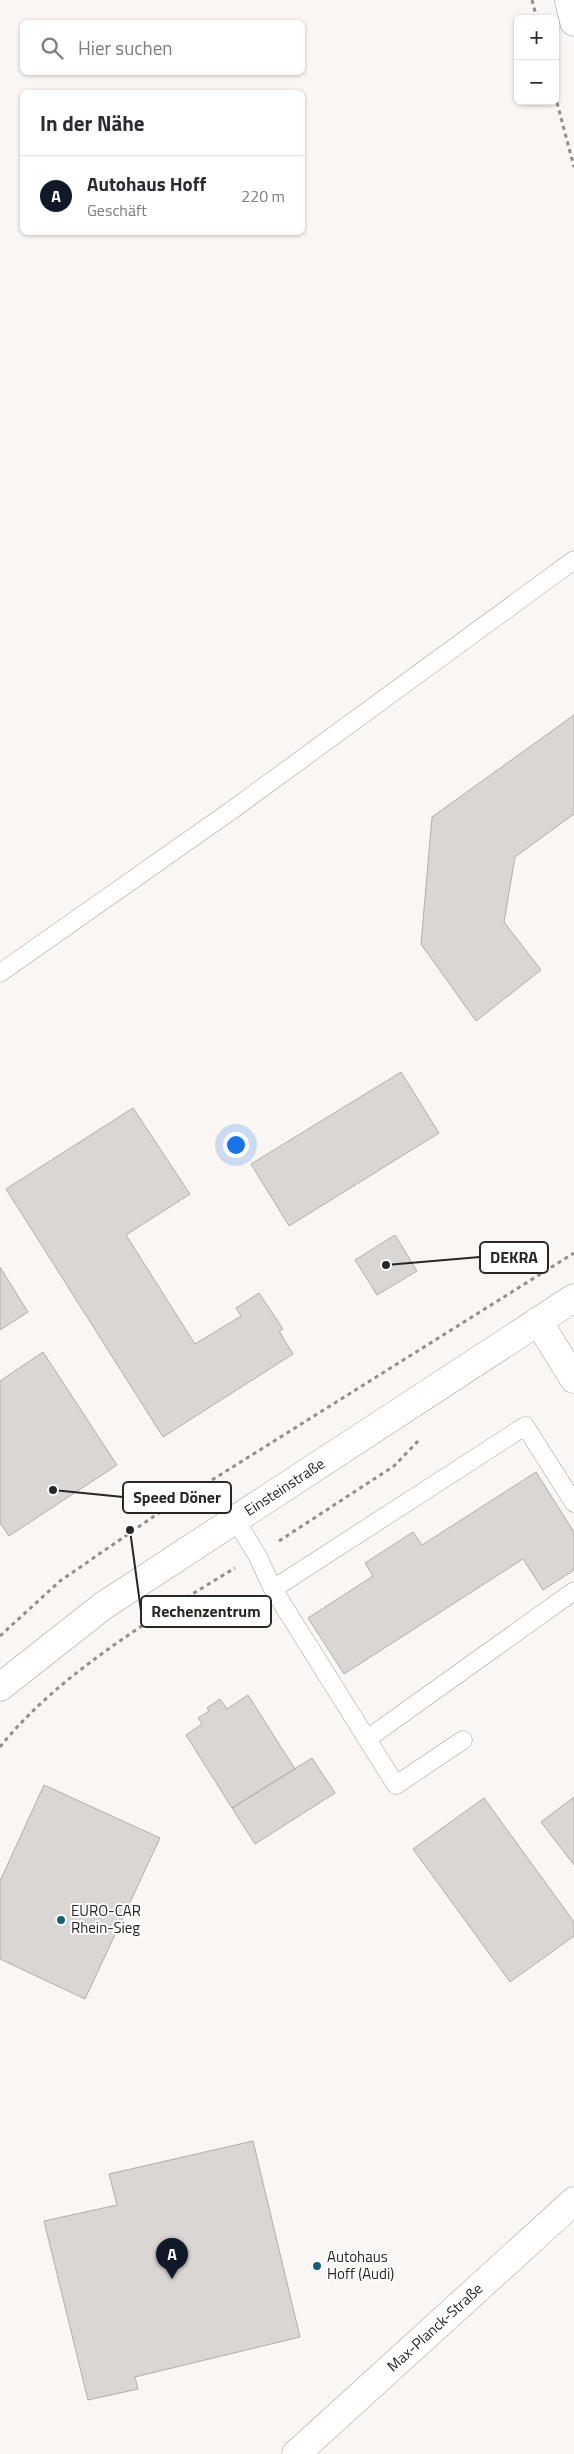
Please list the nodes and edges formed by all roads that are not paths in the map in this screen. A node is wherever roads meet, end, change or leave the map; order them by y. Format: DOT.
graph roads {
  1 [pos="569,0"];
  2 [pos="574,22"];
  3 [pos="574,560"];
  4 [pos="0,973"];
  5 [pos="574,1298"];
  6 [pos="538,1321"];
  7 [pos="574,1379"];
  8 [pos="574,1503"];
  9 [pos="235,1520"];
  10 [pos="273,1589"];
  11 [pos="574,1591"];
  12 [pos="0,1687"];
  13 [pos="367,1739"];
  14 [pos="463,1740"];
  15 [pos="574,2201"];
  16 [pos="296,2454"];
  1 -- 2 [label="street"];
  3 -- 4 [label="lane"];
  5 -- 6 [label="street, Einsteinstraße"];
  6 -- 7 [label="street"];
  6 -- 9 [label="street, Einsteinstraße"];
  8 -- 10 [label="lane"];
  9 -- 10 [label="lane"];
  9 -- 12 [label="street, Einsteinstraße"];
  10 -- 13 [label="lane"];
  11 -- 13 [label="lane"];
  13 -- 14 [label="lane"];
  15 -- 16 [label="street, Max-Planck-Straße"];
}
